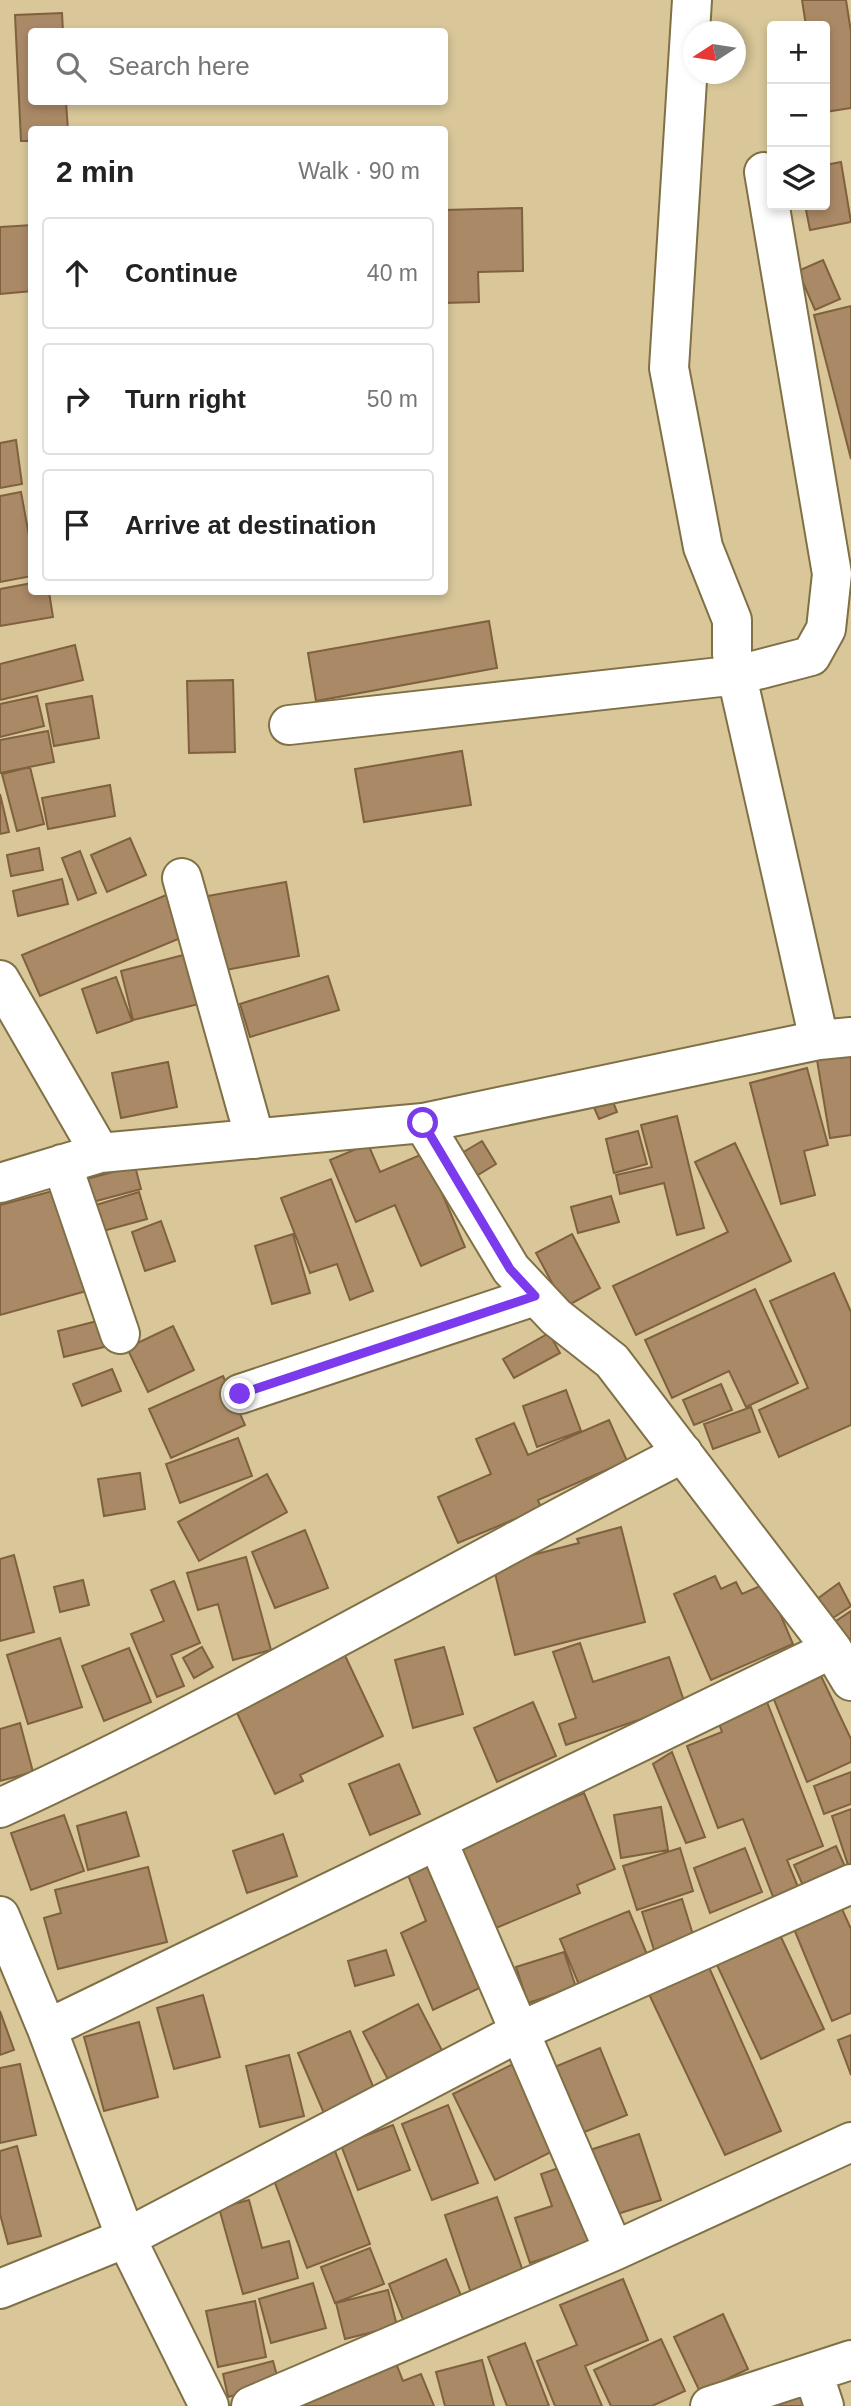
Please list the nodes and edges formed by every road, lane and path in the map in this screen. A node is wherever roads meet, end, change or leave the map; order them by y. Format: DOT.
graph roads {
  1 [pos="692,0"];
  2 [pos="764,172"];
  3 [pos="738,675"];
  4 [pos="289,725"];
  5 [pos="182,878"];
  6 [pos="0,980"];
  7 [pos="835,1039"];
  8 [pos="423,1123"];
  9 [pos="255,1139"];
  10 [pos="100,1153"];
  11 [pos="62,1164"];
  12 [pos="0,1182"];
  13 [pos="535,1296"];
  14 [pos="120,1334"];
  15 [pos="240,1394"];
  16 [pos="683,1453"];
  17 [pos="842,1665"];
  18 [pos="0,1808"];
  19 [pos="438,1842"];
  20 [pos="851,1884"];
  21 [pos="0,1916"];
  22 [pos="47,2029"];
  23 [pos="519,2033"];
  24 [pos="851,2142"];
  25 [pos="126,2238"];
  26 [pos="614,2251"];
  27 [pos="0,2289"];
  28 [pos="851,2360"];
  29 [pos="819,2390"];
  30 [pos="209,2406"];
  31 [pos="251,2406"];
  32 [pos="710,2406"];
  1 -- 3 [label="street"];
  2 -- 3 [label="street"];
  3 -- 4 [label="street"];
  3 -- 7 [label="street"];
  5 -- 9 [label="street"];
  6 -- 10 [label="street"];
  7 -- 8 [label="street"];
  8 -- 9 [label="street"];
  8 -- 13 [label="street"];
  9 -- 10 [label="street"];
  10 -- 11 [label="street"];
  11 -- 12 [label="street"];
  11 -- 14 [label="street"];
  13 -- 15 [label="street"];
  13 -- 16 [label="street"];
  16 -- 17 [label="street"];
  16 -- 18 [label="street"];
  17 -- 19 [label="street"];
  19 -- 22 [label="street"];
  19 -- 23 [label="street"];
  20 -- 23 [label="street"];
  21 -- 22 [label="street"];
  22 -- 25 [label="street"];
  23 -- 25 [label="street"];
  23 -- 26 [label="street"];
  24 -- 26 [label="street"];
  25 -- 27 [label="street"];
  25 -- 30 [label="street"];
  26 -- 31 [label="street"];
  28 -- 29 [label="street"];
  29 -- 32 [label="street"];
}
